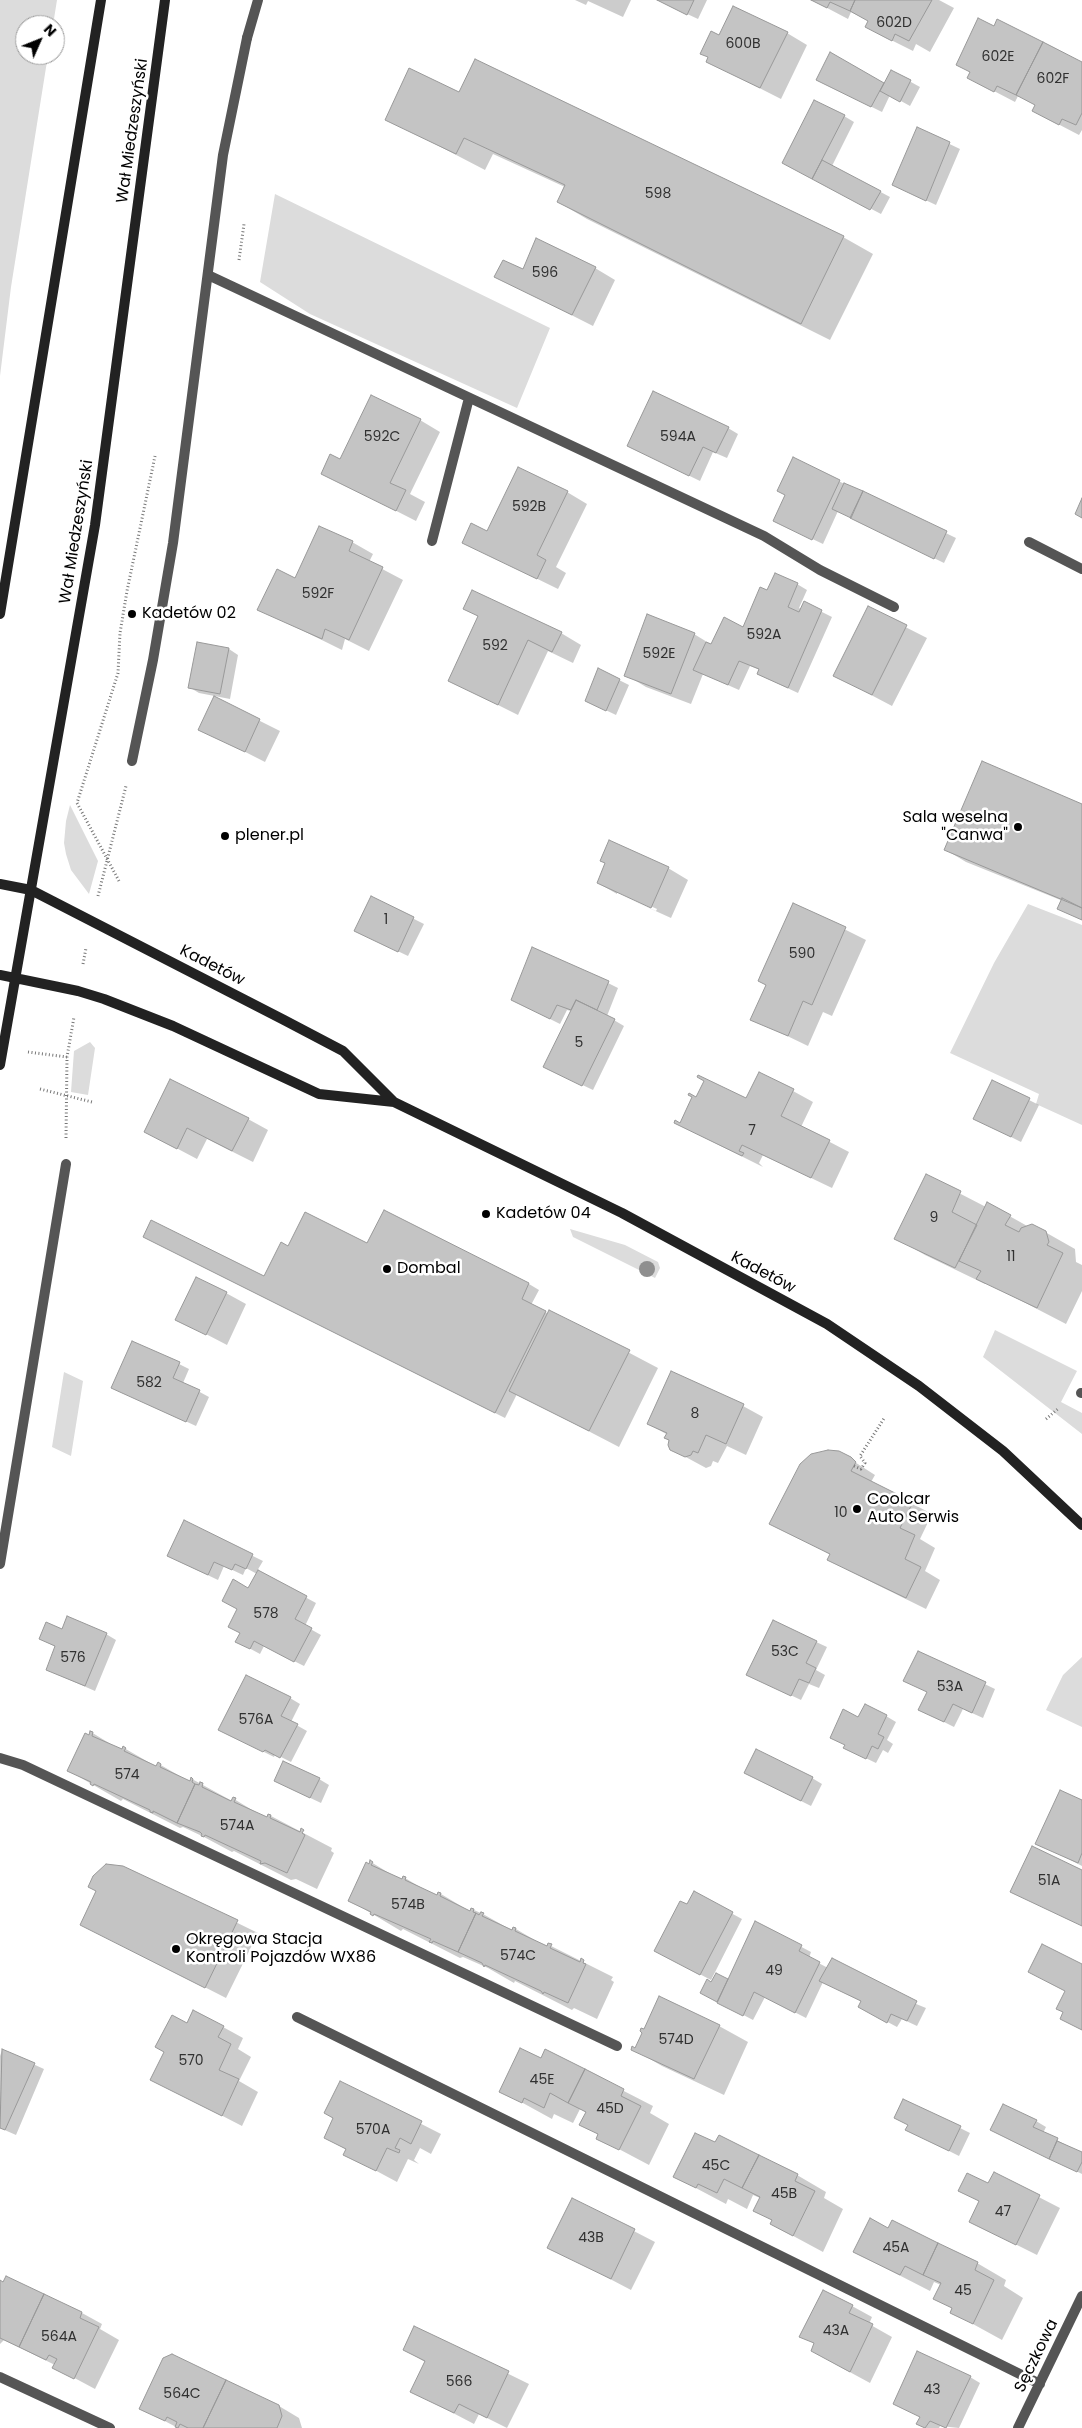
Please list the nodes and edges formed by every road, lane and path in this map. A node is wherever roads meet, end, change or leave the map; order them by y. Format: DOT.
graph roads {
  1 [pos="101,0"];
  2 [pos="165,0"];
  3 [pos="258,0"];
  4 [pos="208,275"];
  5 [pos="469,398"];
  6 [pos="157,447"];
  7 [pos="432,541"];
  8 [pos="1029,542"];
  9 [pos="1082,569"];
  10 [pos="894,607"];
  11 [pos="0,614"];
  12 [pos="132,761"];
  13 [pos="106,857"];
  14 [pos="119,881"];
  15 [pos="0,884"];
  16 [pos="31,890"];
  17 [pos="92,922"];
  18 [pos="0,975"];
  19 [pos="15,977"];
  20 [pos="78,991"];
  21 [pos="48,1055"];
  22 [pos="67,1057"];
  23 [pos="0,1065"];
  24 [pos="40,1088"];
  25 [pos="66,1094"];
  26 [pos="92,1102"];
  27 [pos="394,1102"];
  28 [pos="66,1164"];
  29 [pos="885,1417"];
  30 [pos="854,1466"];
  31 [pos="1082,1526"];
  32 [pos="0,1564"];
  33 [pos="0,1758"];
  34 [pos="297,2017"];
  35 [pos="617,2046"];
  36 [pos="1082,2296"];
  37 [pos="0,2377"];
  38 [pos="1040,2384"];
  39 [pos="110,2428"];
  40 [pos="1018,2428"];
  1 -- 11 [label="main road"];
  2 -- 16 [label="main road, Wał Miedzeszyński"];
  3 -- 4 [label="street"];
  4 -- 5 [label="street"];
  4 -- 12 [label="street"];
  5 -- 7 [label="street"];
  5 -- 10 [label="street"];
  6 -- 13 [label="path"];
  8 -- 9 [label="street"];
  12 -- 13 [label="path"];
  13 -- 14 [label="path"];
  13 -- 17 [label="path"];
  15 -- 16 [label="main road, Kadetów"];
  16 -- 17 [label="main road, Kadetów"];
  16 -- 19 [label="main road, Wał Miedzeszyński"];
  17 -- 20 [label="path"];
  17 -- 27 [label="main road, Kadetów"];
  18 -- 19 [label="main road, Kadetów"];
  19 -- 20 [label="main road, Kadetów"];
  19 -- 23 [label="main road, Wał Miedzeszyński"];
  20 -- 22 [label="path"];
  20 -- 27 [label="main road, Kadetów"];
  21 -- 22 [label="path"];
  22 -- 25 [label="path"];
  24 -- 25 [label="path"];
  25 -- 26 [label="path"];
  25 -- 28 [label="path"];
  27 -- 31 [label="main road, Kadetów"];
  28 -- 32 [label="street"];
  29 -- 30 [label="path"];
  33 -- 35 [label="street"];
  34 -- 38 [label="street"];
  36 -- 38 [label="street, Sęczkowa"];
  37 -- 39 [label="street"];
  38 -- 40 [label="street, Sęczkowa"];
}
